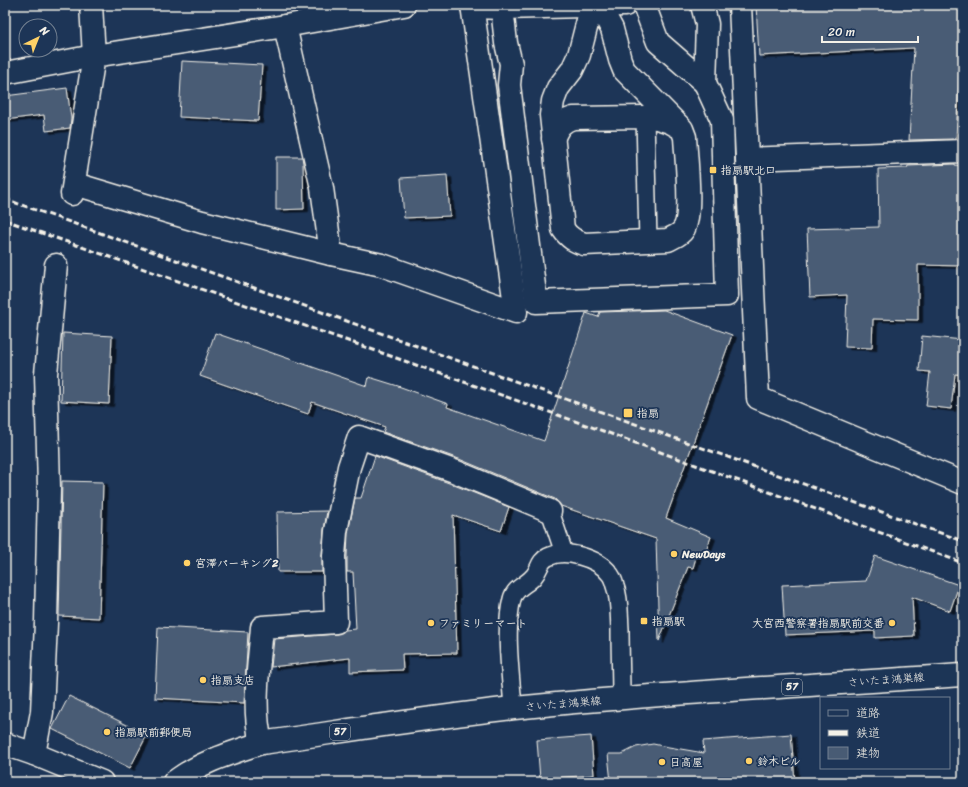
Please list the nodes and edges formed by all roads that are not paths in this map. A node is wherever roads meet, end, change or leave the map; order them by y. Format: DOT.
graph roads {
  1 [pos="91,5"];
  2 [pos="404,5"];
  3 [pos="599,5"];
  4 [pos="625,5"];
  5 [pos="644,5"];
  6 [pos="702,5"];
  7 [pos="740,5"];
  8 [pos="472,6"];
  9 [pos="502,8"];
  10 [pos="285,26"];
  11 [pos="94,56"];
  12 [pos="5,73"];
  13 [pos="705,83"];
  14 [pos="645,117"];
  15 [pos="682,129"];
  16 [pos="553,139"];
  17 [pos="963,151"];
  18 [pos="747,159"];
  19 [pos="648,240"];
  20 [pos="331,254"];
  21 [pos="56,265"];
  22 [pos="963,483"];
  23 [pos="550,511"];
  24 [pos="564,553"];
  25 [pos="963,675"];
  26 [pos="621,698"];
  27 [pos="513,708"];
  28 [pos="261,743"];
  29 [pos="5,744"];
  30 [pos="34,754"];
  31 [pos="102,782"];
  32 [pos="174,782"];
  1 -- 11 [label="street"];
  2 -- 10 [label="street"];
  3 -- 4 [label="street"];
  3 -- 9 [label="street"];
  3 -- 15 [label="street"];
  3 -- 16 [label="street"];
  5 -- 13 [label="street"];
  6 -- 13 [label="street"];
  7 -- 18 [label="street"];
  8 -- 9 [label="street"];
  8 -- 20 [label="street"];
  9 -- 13 [label="street"];
  10 -- 11 [label="street"];
  10 -- 20 [label="street"];
  11 -- 12 [label="street"];
  11 -- 20 [label="street"];
  14 -- 15 [label="street"];
  14 -- 16 [label="street"];
  14 -- 19 [label="lane"];
  15 -- 19 [label="street"];
  16 -- 19 [label="street"];
  17 -- 18 [label="street"];
  18 -- 22 [label="street"];
  21 -- 30 [label="street"];
  23 -- 24 [label="lane"];
  23 -- 28 [label="street"];
  24 -- 26 [label="lane"];
  24 -- 27 [label="lane"];
  25 -- 26 [label="street, さいたま鴻巣線 / 57"];
  26 -- 27 [label="street, さいたま鴻巣線 / 57"];
  27 -- 28 [label="street, さいたま鴻巣線 / 57"];
  28 -- 32 [label="street, さいたま鴻巣線 / 57"];
  29 -- 30 [label="street"];
  30 -- 31 [label="street"];
}
